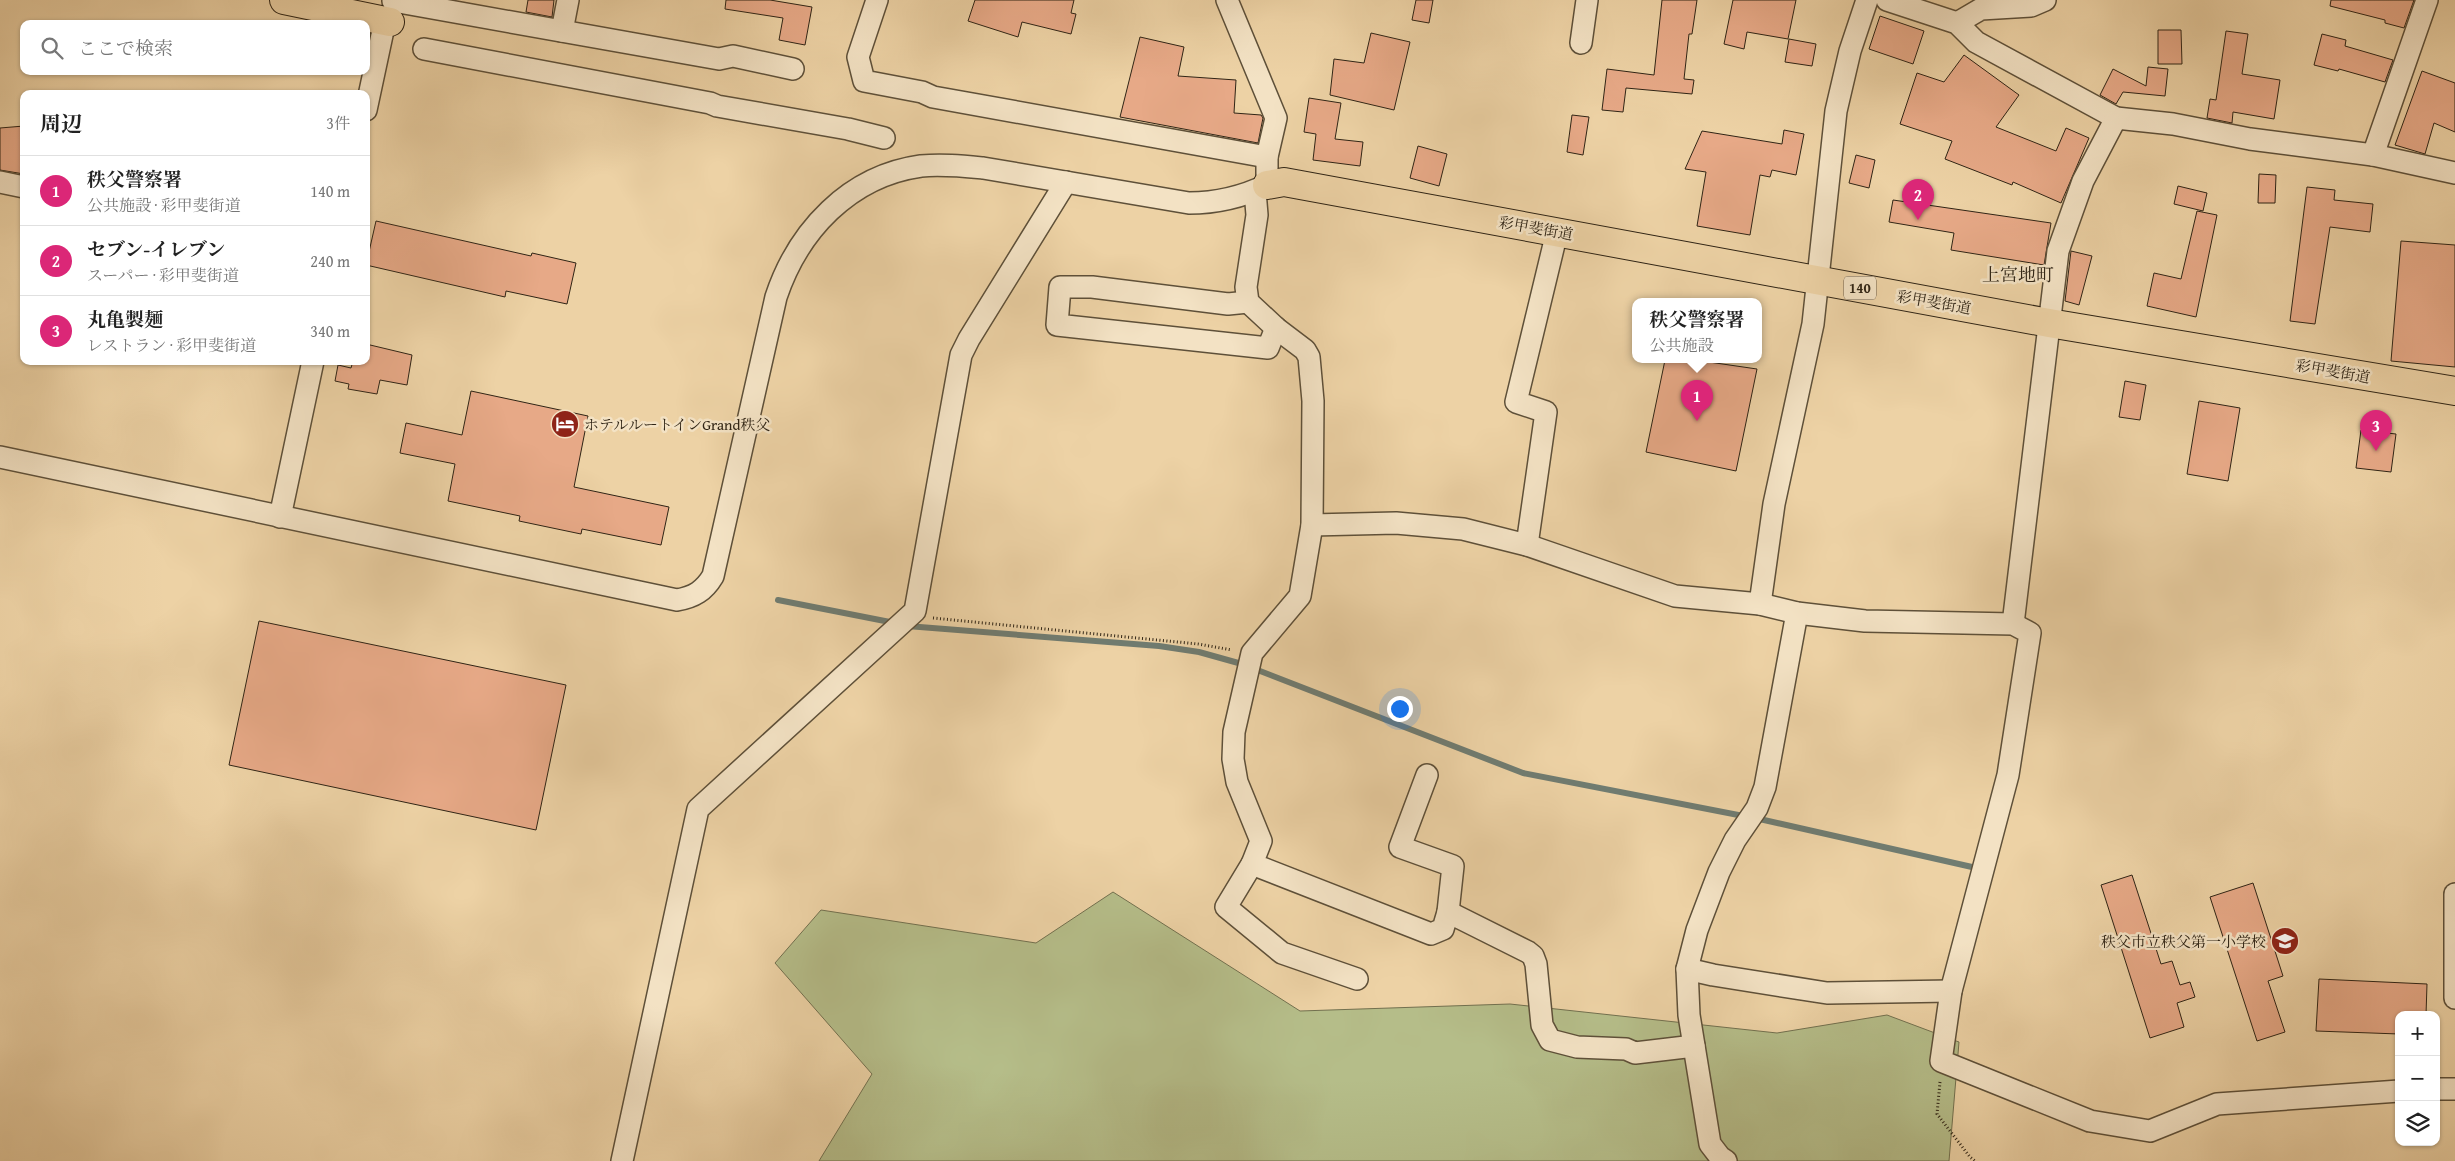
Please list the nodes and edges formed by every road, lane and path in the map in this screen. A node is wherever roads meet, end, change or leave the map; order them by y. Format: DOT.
graph roads {
  1 [pos="284,0"];
  2 [pos="568,0"];
  3 [pos="877,0"];
  4 [pos="1227,0"];
  5 [pos="1587,0"];
  6 [pos="1867,0"];
  7 [pos="1887,0"];
  8 [pos="2045,0"];
  9 [pos="2427,0"];
  10 [pos="390,11"];
  11 [pos="1957,23"];
  12 [pos="562,31"];
  13 [pos="1581,43"];
  14 [pos="424,49"];
  15 [pos="793,70"];
  16 [pos="370,94"];
  17 [pos="2116,118"];
  18 [pos="884,138"];
  19 [pos="2373,155"];
  20 [pos="1267,157"];
  21 [pos="2455,173"];
  22 [pos="0,182"];
  23 [pos="1066,182"];
  24 [pos="20,186"];
  25 [pos="1261,188"];
  26 [pos="1557,232"];
  27 [pos="1819,281"];
  28 [pos="1248,302"];
  29 [pos="2049,323"];
  30 [pos="1276,328"];
  31 [pos="312,365"];
  32 [pos="2455,391"];
  33 [pos="0,456"];
  34 [pos="280,517"];
  35 [pos="1312,525"];
  36 [pos="1527,545"];
  37 [pos="1760,604"];
  38 [pos="915,611"];
  39 [pos="1796,613"];
  40 [pos="2013,624"];
  41 [pos="1252,653"];
  42 [pos="1427,775"];
  43 [pos="1252,864"];
  44 [pos="2455,903"];
  45 [pos="1448,912"];
  46 [pos="1688,969"];
  47 [pos="1357,979"];
  48 [pos="1951,991"];
  49 [pos="2455,998"];
  50 [pos="1694,1046"];
  51 [pos="1941,1061"];
  52 [pos="2455,1089"];
  53 [pos="2440,1090"];
  54 [pos="2395,1091"];
  55 [pos="622,1161"];
  56 [pos="1726,1161"];
  57 [pos="1975,1161"];
  1 -- 10 [label="highway"];
  2 -- 12 [label="street"];
  3 -- 20 [label="street"];
  4 -- 20 [label="street"];
  5 -- 13 [label="street"];
  6 -- 27 [label="street"];
  7 -- 11 [label="street"];
  8 -- 11 [label="street"];
  9 -- 19 [label="street"];
  10 -- 12 [label="street"];
  10 -- 16 [label="street"];
  11 -- 17 [label="street"];
  12 -- 15 [label="street"];
  14 -- 18 [label="street"];
  17 -- 19 [label="street"];
  17 -- 29 [label="street"];
  19 -- 21 [label="street"];
  20 -- 25 [label="street"];
  22 -- 24 [label="street"];
  23 -- 25 [label="street"];
  23 -- 34 [label="street"];
  23 -- 38 [label="street"];
  25 -- 26 [label="highway, 彩甲斐街道 / 140"];
  25 -- 28 [label="street"];
  26 -- 27 [label="highway, 彩甲斐街道 / 140"];
  26 -- 36 [label="street"];
  27 -- 29 [label="highway, 彩甲斐街道 / 140"];
  27 -- 37 [label="street"];
  28 -- 30 [label="street"];
  28 -- 30 [label="street"];
  29 -- 32 [label="highway, 彩甲斐街道 / 140"];
  29 -- 40 [label="street"];
  30 -- 35 [label="street"];
  31 -- 34 [label="street"];
  33 -- 34 [label="street"];
  35 -- 36 [label="street"];
  35 -- 41 [label="street"];
  36 -- 37 [label="street"];
  37 -- 39 [label="street"];
  38 -- 41 [label="path"];
  38 -- 55 [label="street"];
  39 -- 40 [label="street"];
  39 -- 46 [label="street"];
  40 -- 48 [label="street"];
  41 -- 43 [label="street"];
  42 -- 45 [label="street"];
  43 -- 45 [label="street"];
  43 -- 47 [label="street"];
  44 -- 49 [label="street"];
  45 -- 50 [label="street"];
  46 -- 48 [label="street"];
  46 -- 50 [label="street"];
  48 -- 51 [label="street"];
  50 -- 56 [label="street"];
  51 -- 54 [label="street"];
  51 -- 57 [label="path"];
  52 -- 53 [label="street"];
}
